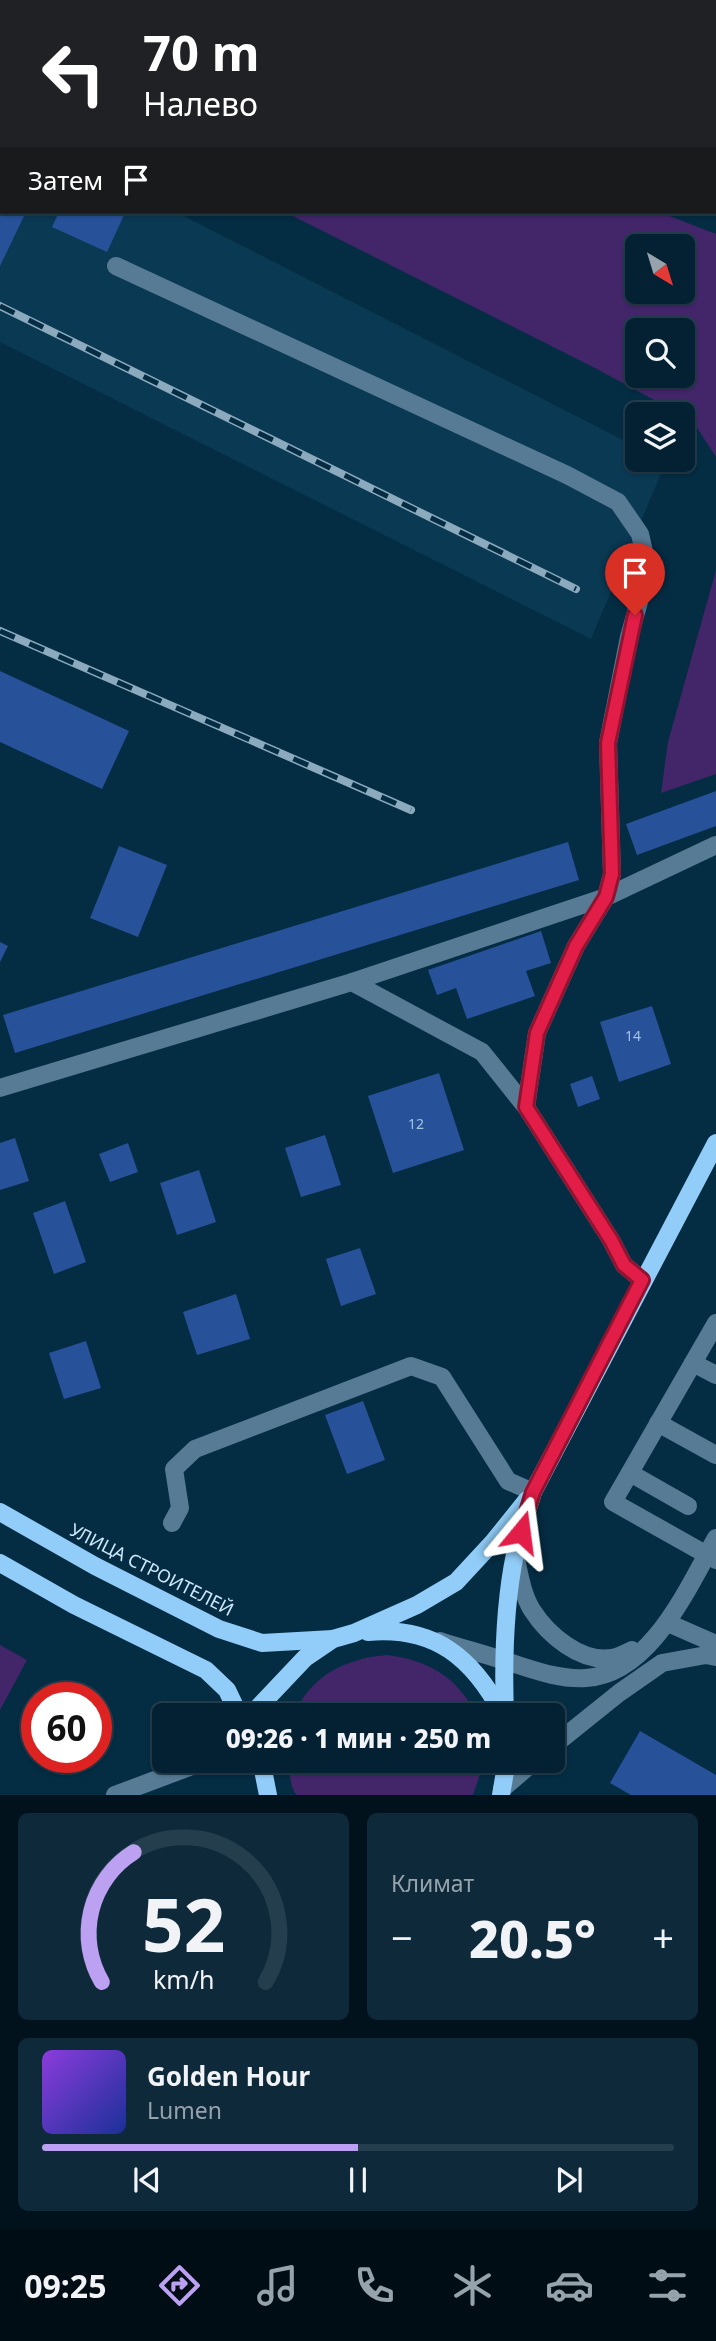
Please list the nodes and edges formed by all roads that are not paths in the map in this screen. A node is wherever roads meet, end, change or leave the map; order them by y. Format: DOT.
graph roads {
  1 [pos="116,266"];
  2 [pos="716,845"];
  3 [pos="606,897"];
  4 [pos="352,982"];
  5 [pos="0,1088"];
  6 [pos="526,1107"];
  7 [pos="716,1143"];
  8 [pos="642,1280"];
  9 [pos="716,1323"];
  10 [pos="693,1363"];
  11 [pos="716,1375"];
  12 [pos="658,1423"];
  13 [pos="716,1455"];
  14 [pos="630,1473"];
  15 [pos="533,1492"];
  16 [pos="688,1506"];
  17 [pos="0,1512"];
  18 [pos="172,1523"];
  19 [pos="716,1538"];
  20 [pos="515,1553"];
  21 [pos="711,1558"];
  22 [pos="0,1563"];
  23 [pos="668,1623"];
  24 [pos="354,1633"];
  25 [pos="416,1634"];
  26 [pos="333,1639"];
  27 [pos="716,1644"];
  28 [pos="716,1657"];
  29 [pos="503,1660"];
  30 [pos="278,1687"];
  31 [pos="233,1703"];
  32 [pos="263,1703"];
  33 [pos="270,1703"];
  34 [pos="497,1703"];
  35 [pos="504,1703"];
  36 [pos="565,1736"];
  37 [pos="173,1773"];
  38 [pos="262,1773"];
  39 [pos="505,1773"];
  40 [pos="522,1773"];
  41 [pos="267,1791"];
  42 [pos="501,1792"];
  43 [pos="115,1795"];
  1 -- 3 [label="street"];
  2 -- 3 [label="street"];
  3 -- 4 [label="street"];
  3 -- 6 [label="street"];
  4 -- 5 [label="street"];
  4 -- 6 [label="street"];
  6 -- 8 [label="street"];
  7 -- 8 [label="main road"];
  8 -- 15 [label="main road"];
  9 -- 10 [label="street"];
  10 -- 11 [label="street"];
  10 -- 12 [label="street"];
  12 -- 13 [label="street"];
  12 -- 14 [label="street"];
  14 -- 16 [label="street"];
  14 -- 21 [label="street"];
  15 -- 18 [label="street"];
  15 -- 20 [label="main road"];
  15 -- 24 [label="main road"];
  17 -- 26 [label="main road, УЛИЦА СТРОИТЕЛЕЙ"];
  19 -- 21 [label="street"];
  20 -- 23 [label="street"];
  20 -- 29 [label="main road"];
  21 -- 23 [label="street"];
  22 -- 31 [label="main road"];
  23 -- 27 [label="street"];
  23 -- 29 [label="street"];
  24 -- 25 [label="main road"];
  24 -- 26 [label="main road"];
  25 -- 29 [label="street"];
  25 -- 34 [label="main road"];
  26 -- 30 [label="main road"];
  28 -- 36 [label="street"];
  29 -- 35 [label="main road"];
  30 -- 32 [label="main road"];
  30 -- 33 [label="main road"];
  37 -- 43 [label="street"];
  38 -- 41 [label="main road"];
  39 -- 42 [label="main road"];
  40 -- 42 [label="street"];
}
